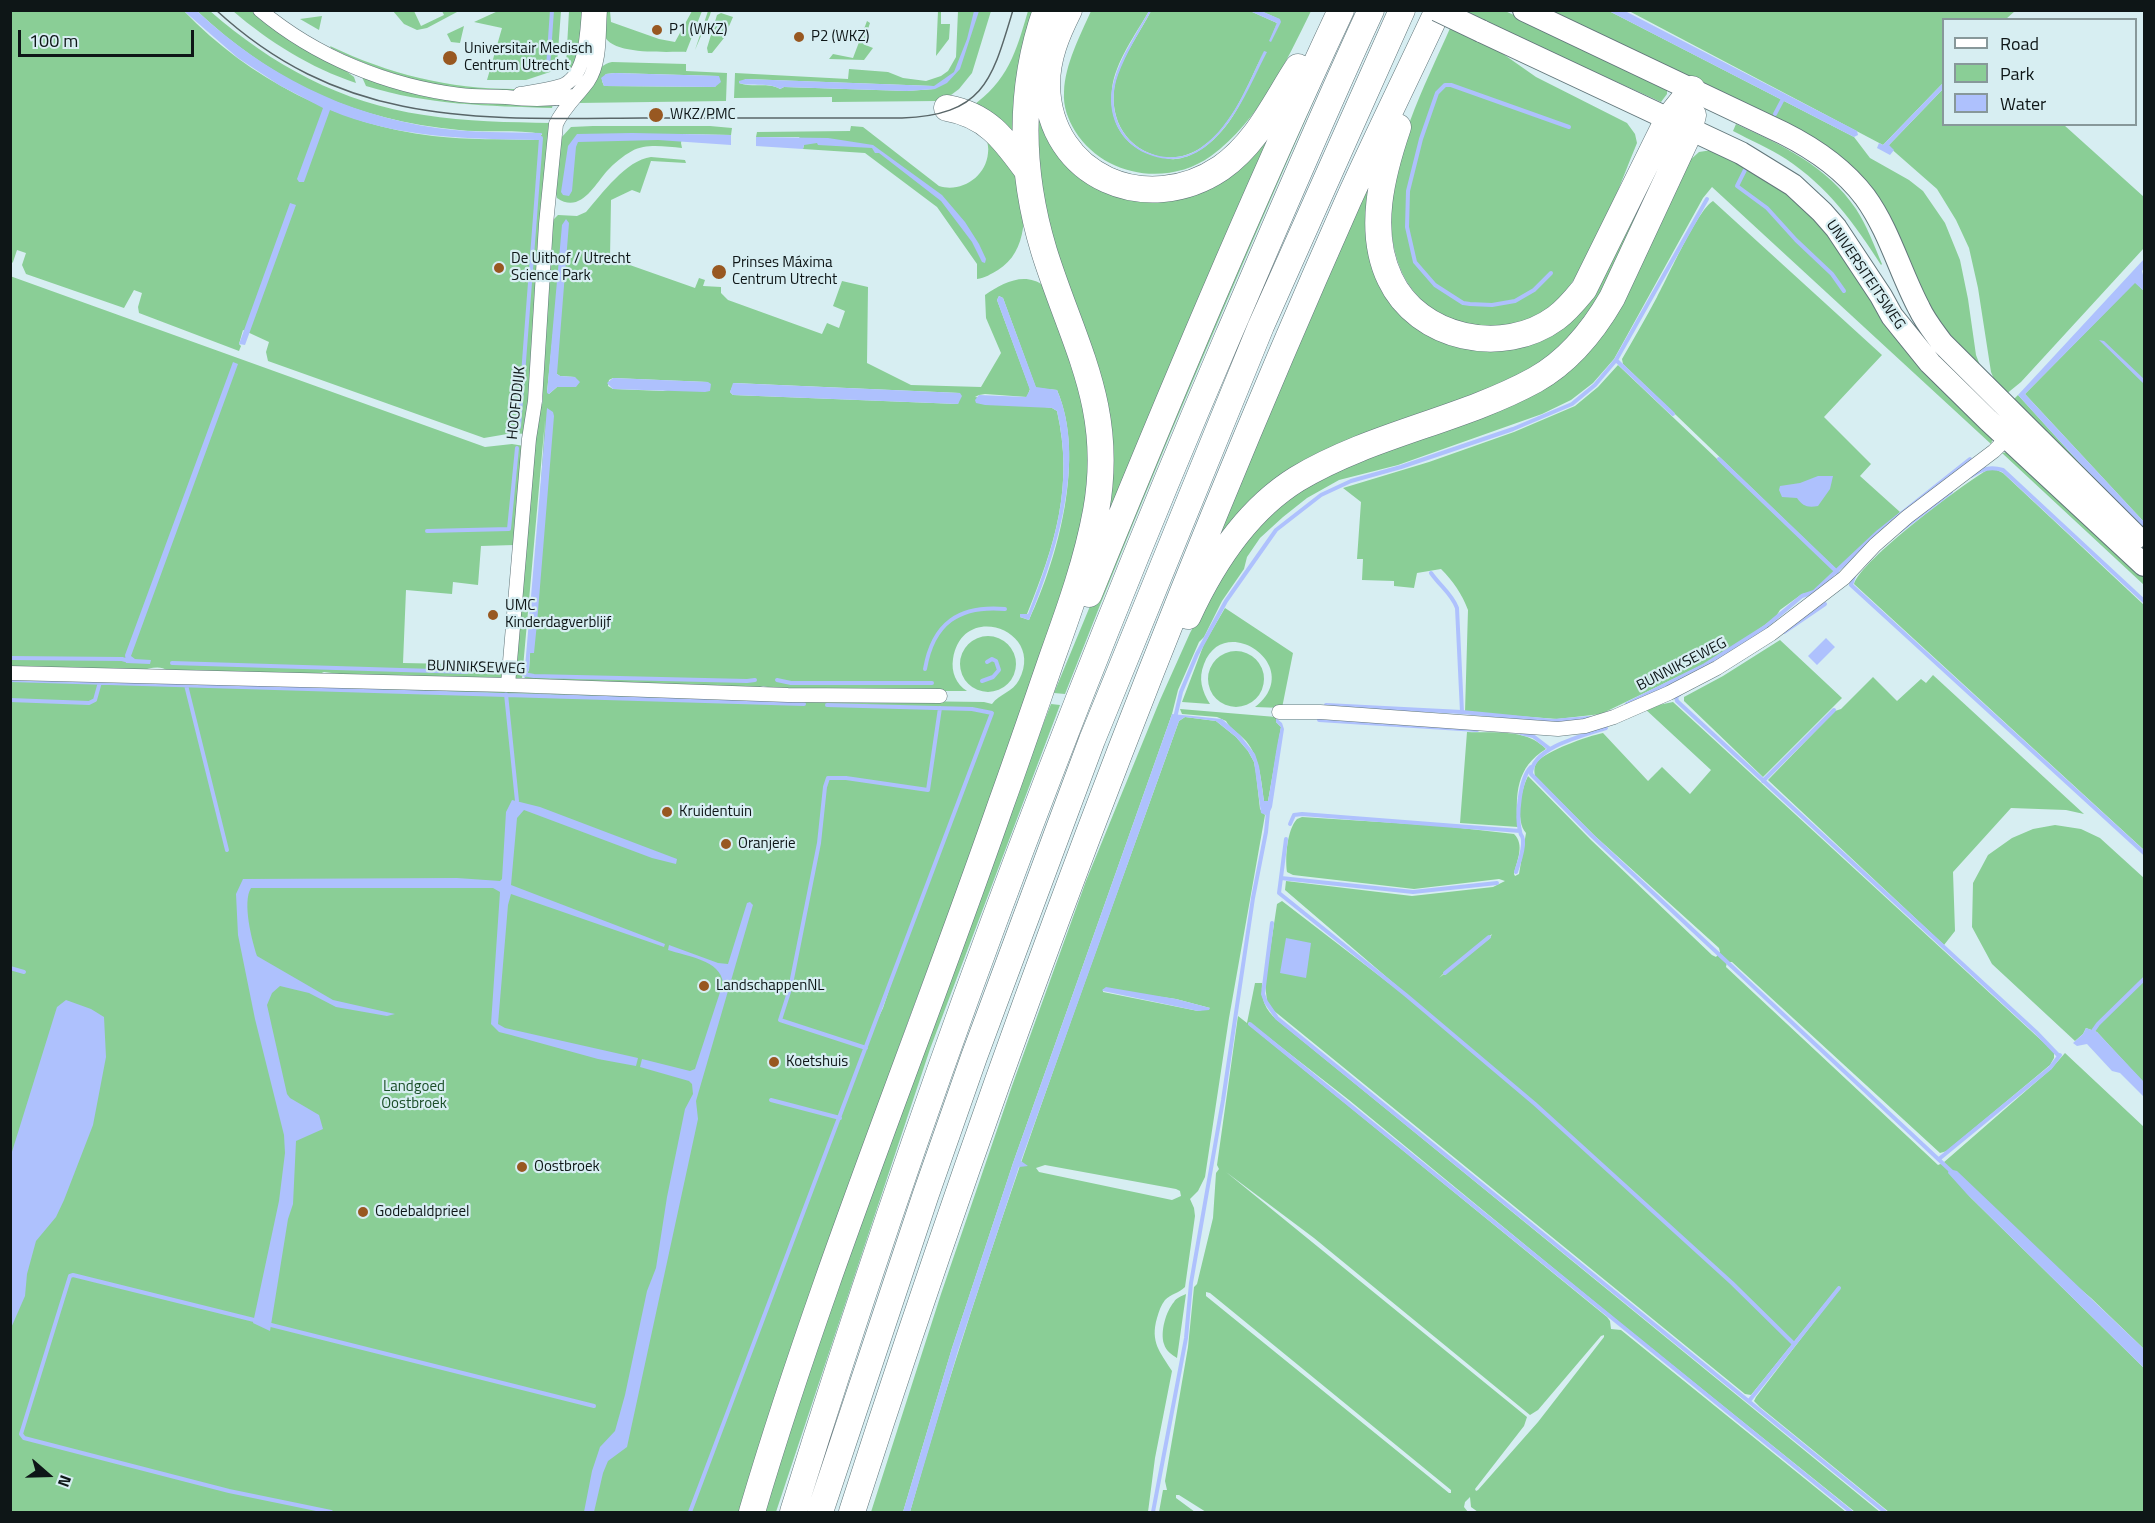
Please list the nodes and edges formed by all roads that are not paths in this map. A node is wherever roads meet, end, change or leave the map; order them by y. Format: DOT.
graph roads {
  1 [pos="260,10"];
  2 [pos="589,10"];
  3 [pos="595,10"];
  4 [pos="600,10"];
  5 [pos="1046,10"];
  6 [pos="1069,10"];
  7 [pos="1340,10"];
  8 [pos="1371,10"];
  9 [pos="1402,10"];
  10 [pos="1439,10"];
  11 [pos="1524,10"];
  12 [pos="594,48"];
  13 [pos="1692,89"];
  14 [pos="551,96"];
  15 [pos="574,96"];
  16 [pos="947,108"];
  17 [pos="557,121"];
  18 [pos="1684,121"];
  19 [pos="1026,169"];
  20 [pos="2014,430"];
  21 [pos="2145,544"];
  22 [pos="2145,565"];
  23 [pos="10,673"];
  24 [pos="508,685"];
  25 [pos="940,696"];
  26 [pos="1279,712"];
  27 [pos="1106,786"];
  28 [pos="984,853"];
  29 [pos="752,1512"];
  30 [pos="794,1512"];
  31 [pos="820,1512"];
  32 [pos="852,1512"];
  1 -- 14 [label="street"];
  2 -- 14 [label="street"];
  3 -- 12 [label="street"];
  4 -- 12 [label="street"];
  5 -- 19 [label="highway"];
  6 -- 7 [label="highway"];
  7 -- 28 [label="highway"];
  8 -- 30 [label="highway"];
  9 -- 31 [label="highway"];
  10 -- 18 [label="main road, UNIVERSITEITSWEG, bridge"];
  10 -- 18 [label="highway"];
  10 -- 27 [label="highway"];
  11 -- 13 [label="main road, UNIVERSITEITSWEG"];
  12 -- 14 [label="street"];
  12 -- 15 [label="street, HOOFDDIJK"];
  13 -- 18 [label="highway"];
  13 -- 20 [label="main road, UNIVERSITEITSWEG"];
  14 -- 15 [label="street"];
  14 -- 17 [label="street, HOOFDDIJK"];
  15 -- 17 [label="street, HOOFDDIJK"];
  16 -- 19 [label="highway"];
  17 -- 24 [label="street, HOOFDDIJK"];
  18 -- 20 [label="main road, UNIVERSITEITSWEG"];
  18 -- 27 [label="highway"];
  19 -- 28 [label="highway"];
  20 -- 21 [label="main road, UNIVERSITEITSWEG"];
  20 -- 22 [label="main road, UNIVERSITEITSWEG"];
  20 -- 26 [label="street, BUNNIKSEWEG"];
  23 -- 24 [label="street, BUNNIKSEWEG"];
  24 -- 25 [label="street, BUNNIKSEWEG"];
  27 -- 32 [label="highway"];
  28 -- 29 [label="highway"];
}
